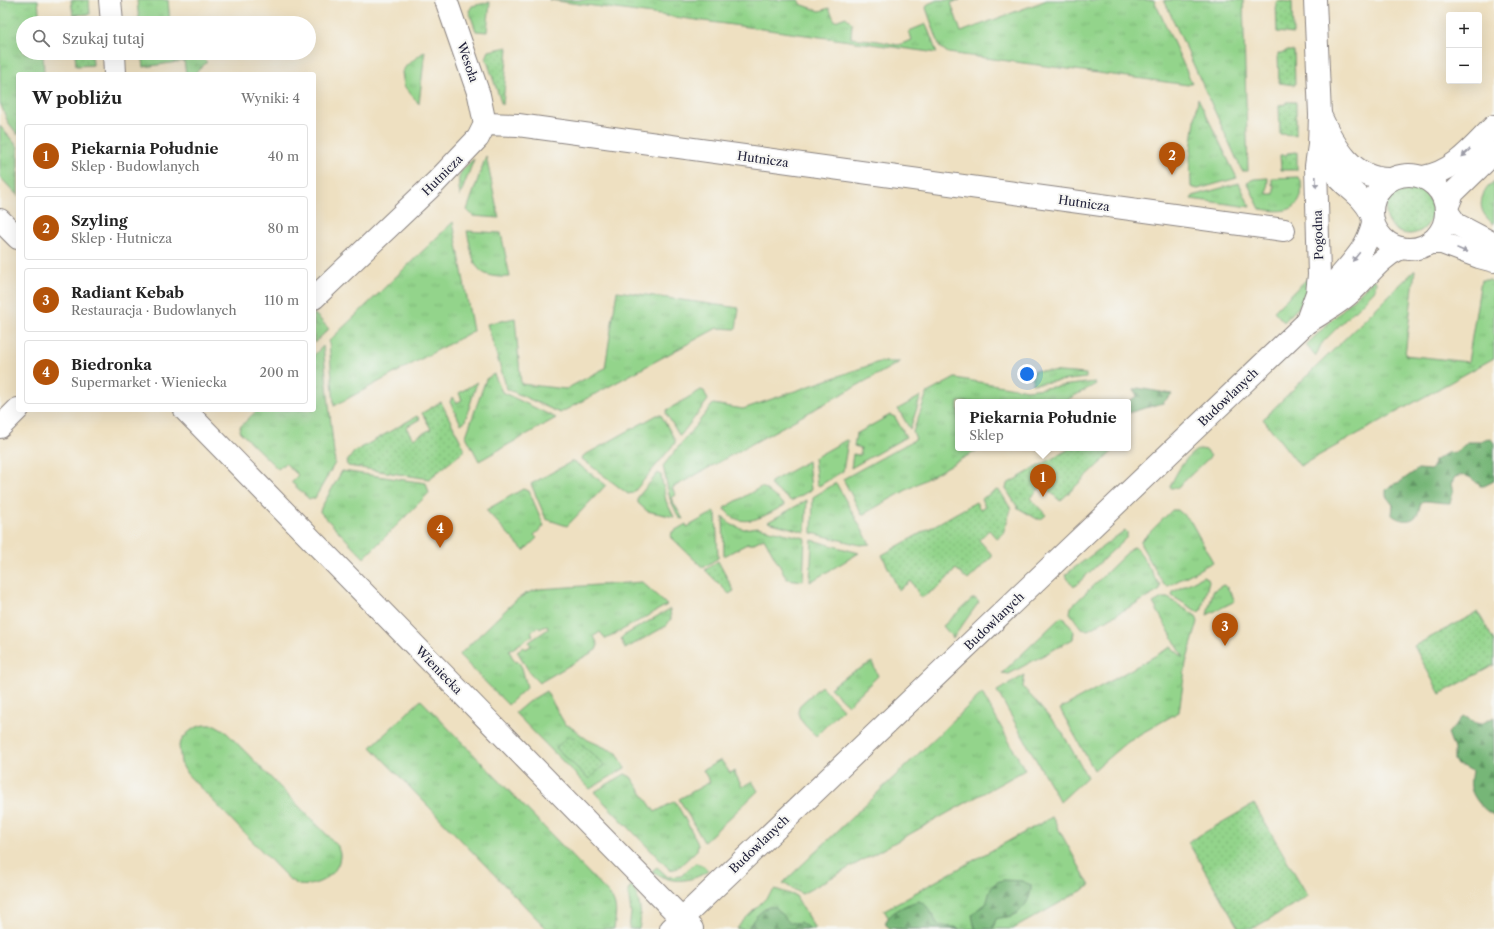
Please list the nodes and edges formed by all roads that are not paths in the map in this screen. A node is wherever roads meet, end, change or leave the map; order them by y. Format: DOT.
graph roads {
  1 [pos="110,0"];
  2 [pos="446,0"];
  3 [pos="1315,0"];
  4 [pos="111,16"];
  5 [pos="114,60"];
  6 [pos="115,72"];
  7 [pos="1320,115"];
  8 [pos="485,124"];
  9 [pos="1494,126"];
  10 [pos="1319,145"];
  11 [pos="1494,153"];
  12 [pos="1423,177"];
  13 [pos="1390,179"];
  14 [pos="1446,210"];
  15 [pos="1372,218"];
  16 [pos="0,220"];
  17 [pos="1284,230"];
  18 [pos="16,236"];
  19 [pos="1429,243"];
  20 [pos="1494,244"];
  21 [pos="1401,248"];
  22 [pos="1494,261"];
  23 [pos="316,296"];
  24 [pos="1306,323"];
  25 [pos="16,411"];
  26 [pos="191,412"];
  27 [pos="0,427"];
  28 [pos="682,925"];
  1 -- 4 [label="street"];
  2 -- 8 [label="street, Wesoła"];
  3 -- 7 [label="street, Pogodna"];
  5 -- 6 [label="street"];
  7 -- 10 [label="street, Pogodna"];
  7 -- 13 [label="street, Pogodna"];
  8 -- 17 [label="street, Hutnicza"];
  8 -- 23 [label="street, Hutnicza"];
  9 -- 12 [label="street, one-way"];
  10 -- 15 [label="street, Pogodna"];
  10 -- 24 [label="street, Pogodna, one-way"];
  11 -- 14 [label="street"];
  12 -- 13 [label="street"];
  12 -- 14 [label="street"];
  13 -- 15 [label="street"];
  14 -- 19 [label="street"];
  14 -- 20 [label="street"];
  15 -- 21 [label="street"];
  15 -- 24 [label="street, Budowlanych, one-way"];
  16 -- 18 [label="street"];
  19 -- 21 [label="street"];
  19 -- 22 [label="street, one-way"];
  21 -- 24 [label="street, Budowlanych"];
  24 -- 28 [label="street, Budowlanych"];
  25 -- 27 [label="street"];
  26 -- 28 [label="street, Wieniecka"];
}
